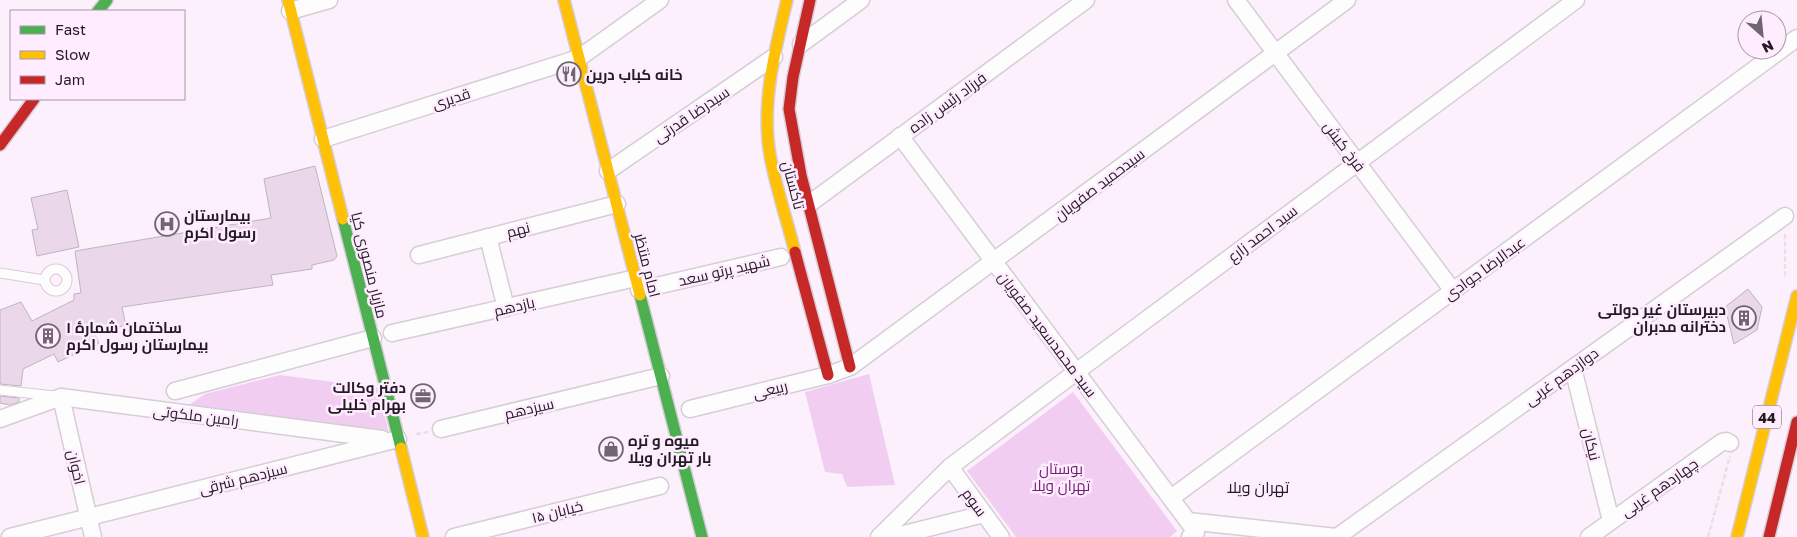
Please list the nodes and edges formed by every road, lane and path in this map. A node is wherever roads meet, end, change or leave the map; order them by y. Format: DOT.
graph roads {
  1 [pos="329,0"];
  2 [pos="564,0"];
  3 [pos="660,0"];
  4 [pos="787,0"];
  5 [pos="810,0"];
  6 [pos="861,0"];
  7 [pos="1086,0"];
  8 [pos="1236,0"];
  9 [pos="1347,0"];
  10 [pos="1576,0"];
  11 [pos="289,5"];
  12 [pos="1797,38"];
  13 [pos="800,44"];
  14 [pos="1276,53"];
  15 [pos="774,57"];
  16 [pos="579,58"];
  17 [pos="33,100"];
  18 [pos="900,136"];
  19 [pos="323,139"];
  20 [pos="0,145"];
  21 [pos="1357,162"];
  22 [pos="608,171"];
  23 [pos="617,204"];
  24 [pos="797,207"];
  25 [pos="1785,216"];
  26 [pos="488,237"];
  27 [pos="419,255"];
  28 [pos="781,257"];
  29 [pos="994,262"];
  30 [pos="0,273"];
  31 [pos="44,280"];
  32 [pos="637,284"];
  33 [pos="1785,284"];
  34 [pos="1453,291"];
  35 [pos="1797,296"];
  36 [pos="506,308"];
  37 [pos="392,333"];
  38 [pos="373,338"];
  39 [pos="850,367"];
  40 [pos="1573,368"];
  41 [pos="1076,372"];
  42 [pos="661,376"];
  43 [pos="828,376"];
  44 [pos="0,390"];
  45 [pos="175,391"];
  46 [pos="61,397"];
  47 [pos="690,409"];
  48 [pos="0,419"];
  49 [pos="1797,422"];
  50 [pos="441,428"];
  51 [pos="395,440"];
  52 [pos="1730,443"];
  53 [pos="950,467"];
  54 [pos="660,486"];
  55 [pos="1171,498"];
  56 [pos="1778,498"];
  57 [pos="984,514"];
  58 [pos="89,517"];
  59 [pos="1611,521"];
  60 [pos="1192,530"];
  61 [pos="10,537"];
  62 [pos="93,537"];
  63 [pos="423,537"];
  64 [pos="454,537"];
  65 [pos="702,537"];
  66 [pos="879,537"];
  67 [pos="892,537"];
  68 [pos="1001,537"];
  69 [pos="1337,537"];
  70 [pos="1589,537"];
  71 [pos="1708,537"];
  72 [pos="1737,537"];
  73 [pos="1769,537"];
  74 [pos="1782,537"];
  1 -- 11 [label="street"];
  2 -- 16 [label="main road, امام منتظر"];
  3 -- 16 [label="street, قدیری"];
  4 -- 15 [label="main road, تاکستان"];
  5 -- 13 [label="main road, تاکستان"];
  6 -- 13 [label="street"];
  7 -- 18 [label="street, فرزاد رئیس زاده"];
  8 -- 14 [label="street, فرخ کیش"];
  9 -- 14 [label="street, سیدحمید صفویان"];
  10 -- 21 [label="street, سید احمد زارع"];
  11 -- 19 [label="main road, مازیار منصوری کیا"];
  12 -- 34 [label="street, عبدالرضا جوادی"];
  13 -- 24 [label="main road, تاکستان"];
  14 -- 21 [label="street, فرخ کیش"];
  14 -- 29 [label="street, سیدحمید صفویان"];
  15 -- 22 [label="street, سیدرضا قدرتی"];
  15 -- 24 [label="main road, تاکستان"];
  16 -- 19 [label="street, قدیری"];
  16 -- 22 [label="main road, امام منتظر"];
  17 -- 20 [label="main road"];
  18 -- 24 [label="street, فرزاد رئیس زاده"];
  18 -- 29 [label="street, سید محمدسعید صفویان"];
  19 -- 38 [label="main road, مازیار منصوری کیا"];
  21 -- 34 [label="street, فرخ کیش"];
  21 -- 41 [label="street, سید احمد زارع"];
  22 -- 23 [label="main road, امام منتظر"];
  23 -- 26 [label="street, نهم"];
  23 -- 32 [label="main road, امام منتظر"];
  24 -- 39 [label="main road, تاکستان"];
  24 -- 43 [label="main road, تاکستان"];
  25 -- 33 [label="path"];
  25 -- 40 [label="street, دوازدهم غربی"];
  26 -- 27 [label="street, نهم"];
  26 -- 36 [label="street"];
  28 -- 32 [label="street, شهید پرتو سعد"];
  29 -- 39 [label="street, سیدحمید صفویان"];
  29 -- 41 [label="street, سید محمدسعید صفویان"];
  30 -- 31 [label="lane"];
  32 -- 36 [label="street, یازدهم"];
  32 -- 42 [label="main road, امام منتظر"];
  34 -- 55 [label="street, عبدالرضا جوادی"];
  35 -- 72 [label="main road, 44"];
  36 -- 37 [label="street, یازدهم"];
  38 -- 45 [label="street"];
  38 -- 51 [label="main road, مازیار منصوری کیا"];
  39 -- 43 [label="street, ربیعی"];
  40 -- 59 [label="street, نیکان"];
  40 -- 69 [label="street, دوازدهم غربی"];
  41 -- 53 [label="street, سید احمد زارع"];
  41 -- 55 [label="street, سید محمدسعید صفویان"];
  42 -- 50 [label="street, سیزدهم"];
  42 -- 65 [label="main road, امام منتظر"];
  43 -- 47 [label="street, ربیعی"];
  44 -- 46 [label="lane, رامین ملکوتی"];
  46 -- 48 [label="street"];
  46 -- 51 [label="street, رامین ملکوتی"];
  46 -- 58 [label="street, اخوان"];
  49 -- 56 [label="main road, 44"];
  50 -- 51 [label="path"];
  51 -- 58 [label="street, سیزدهم شرقی"];
  51 -- 63 [label="main road, مازیار منصوری کیا"];
  52 -- 59 [label="street, چهاردهم غربی"];
  52 -- 71 [label="path"];
  53 -- 57 [label="street, سوم"];
  53 -- 66 [label="street, سید احمد زارع"];
  54 -- 64 [label="street, خیابان ۱۵"];
  55 -- 60 [label="street, سید محمدسعید صفویان"];
  56 -- 73 [label="main road, 44"];
  56 -- 74 [label="main road"];
  57 -- 67 [label="street"];
  57 -- 68 [label="street, سوم"];
  58 -- 61 [label="street, سیزدهم شرقی"];
  58 -- 62 [label="street, اخوان"];
  59 -- 70 [label="street, چهاردهم غربی"];
  60 -- 69 [label="street"];
}
